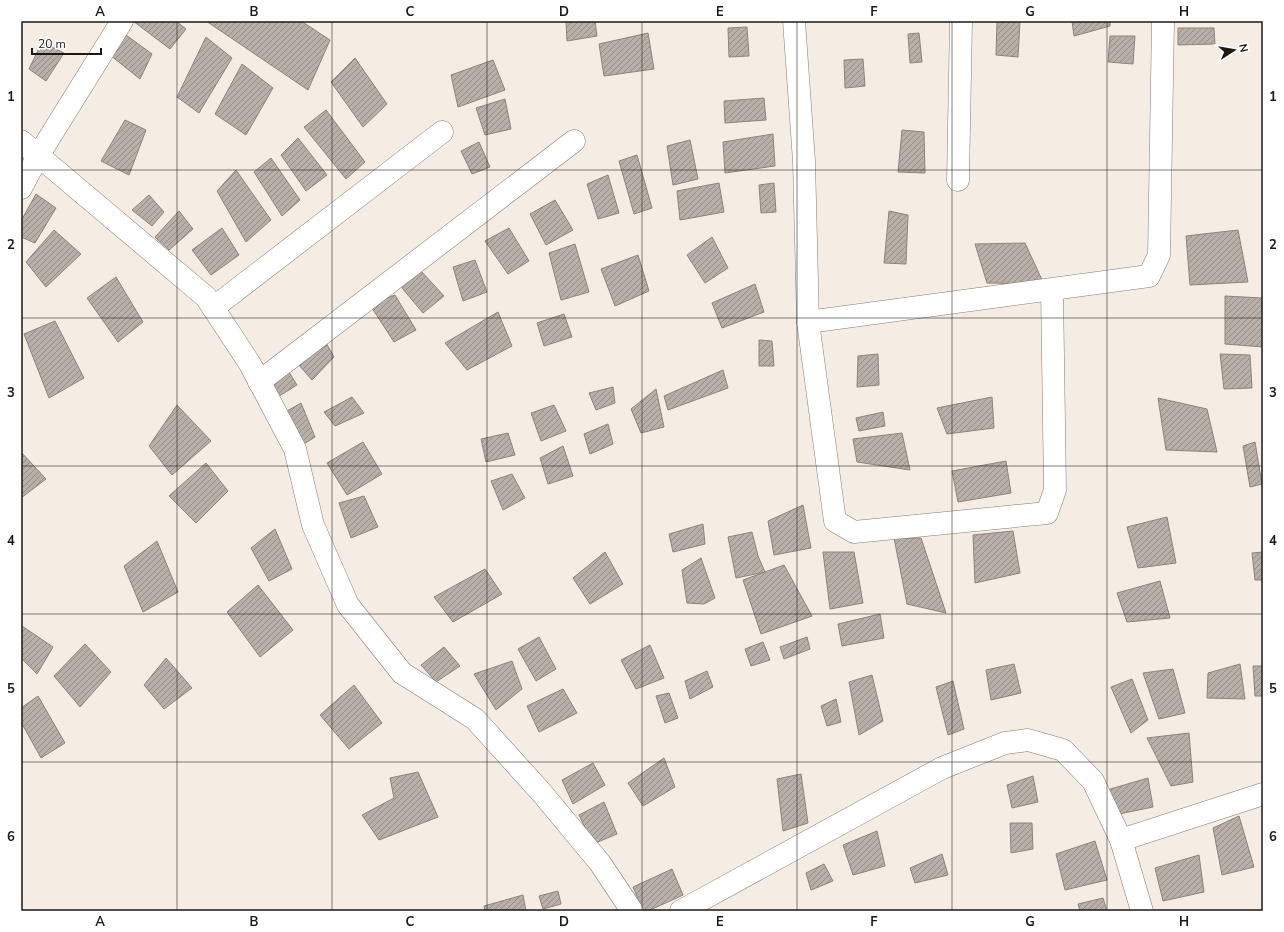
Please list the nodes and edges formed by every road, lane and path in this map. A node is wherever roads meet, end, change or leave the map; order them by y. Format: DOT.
graph roads {
  1 [pos="122,21"];
  2 [pos="794,21"];
  3 [pos="960,21"];
  4 [pos="1163,21"];
  5 [pos="442,132"];
  6 [pos="21,141"];
  7 [pos="574,141"];
  8 [pos="38,156"];
  9 [pos="958,180"];
  10 [pos="21,188"];
  11 [pos="1052,290"];
  12 [pos="213,308"];
  13 [pos="808,322"];
  14 [pos="259,382"];
  15 [pos="1263,794"];
  16 [pos="1121,840"];
  17 [pos="632,911"];
  18 [pos="681,911"];
  19 [pos="1142,911"];
  1 -- 8 [label="street"];
  2 -- 13 [label="street"];
  3 -- 9 [label="street"];
  4 -- 11 [label="street"];
  5 -- 12 [label="street"];
  6 -- 8 [label="street"];
  7 -- 14 [label="street"];
  8 -- 10 [label="street"];
  8 -- 12 [label="street"];
  11 -- 13 [label="street"];
  11 -- 13 [label="street"];
  12 -- 14 [label="street"];
  14 -- 17 [label="street"];
  15 -- 16 [label="street"];
  16 -- 18 [label="street"];
  16 -- 19 [label="street"];
}
